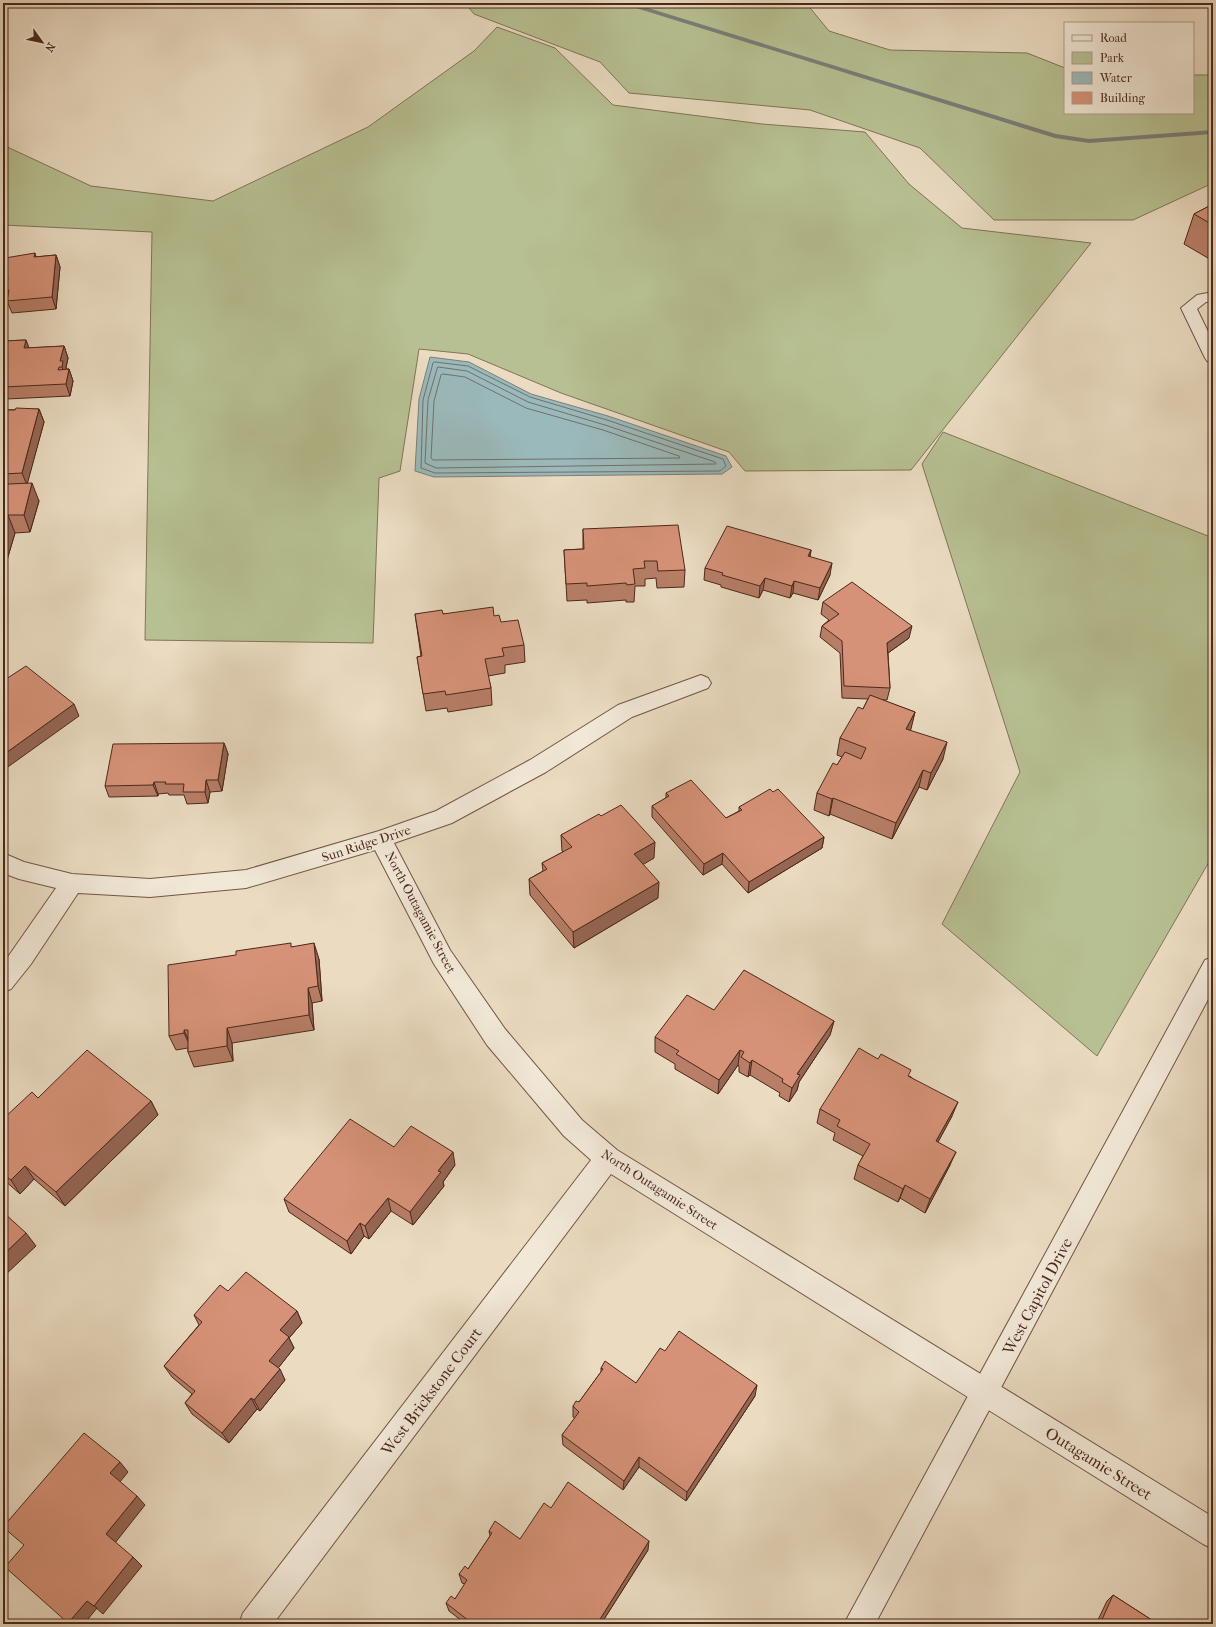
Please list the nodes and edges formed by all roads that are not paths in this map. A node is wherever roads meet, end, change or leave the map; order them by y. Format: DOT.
graph roads {
  1 [pos="1213,297"];
  2 [pos="1213,358"];
  3 [pos="701,683"];
  4 [pos="381,839"];
  5 [pos="3,862"];
  6 [pos="72,882"];
  7 [pos="1213,967"];
  8 [pos="3,982"];
  9 [pos="608,1158"];
  10 [pos="985,1391"];
  11 [pos="1213,1534"];
  12 [pos="254,1624"];
  13 [pos="859,1624"];
  1 -- 2 [label="lane"];
  3 -- 4 [label="street, Sun Ridge Drive"];
  4 -- 6 [label="street, Sun Ridge Drive"];
  4 -- 9 [label="street, North Outagamie Street"];
  5 -- 6 [label="street, Sun Ridge Drive"];
  6 -- 8 [label="street"];
  7 -- 10 [label="street, West Capitol Drive"];
  9 -- 10 [label="street, North Outagamie Street"];
  9 -- 12 [label="street, West Brickstone Court"];
  10 -- 11 [label="street, Outagamie Street"];
  10 -- 13 [label="street, West Capitol Drive"];
}
